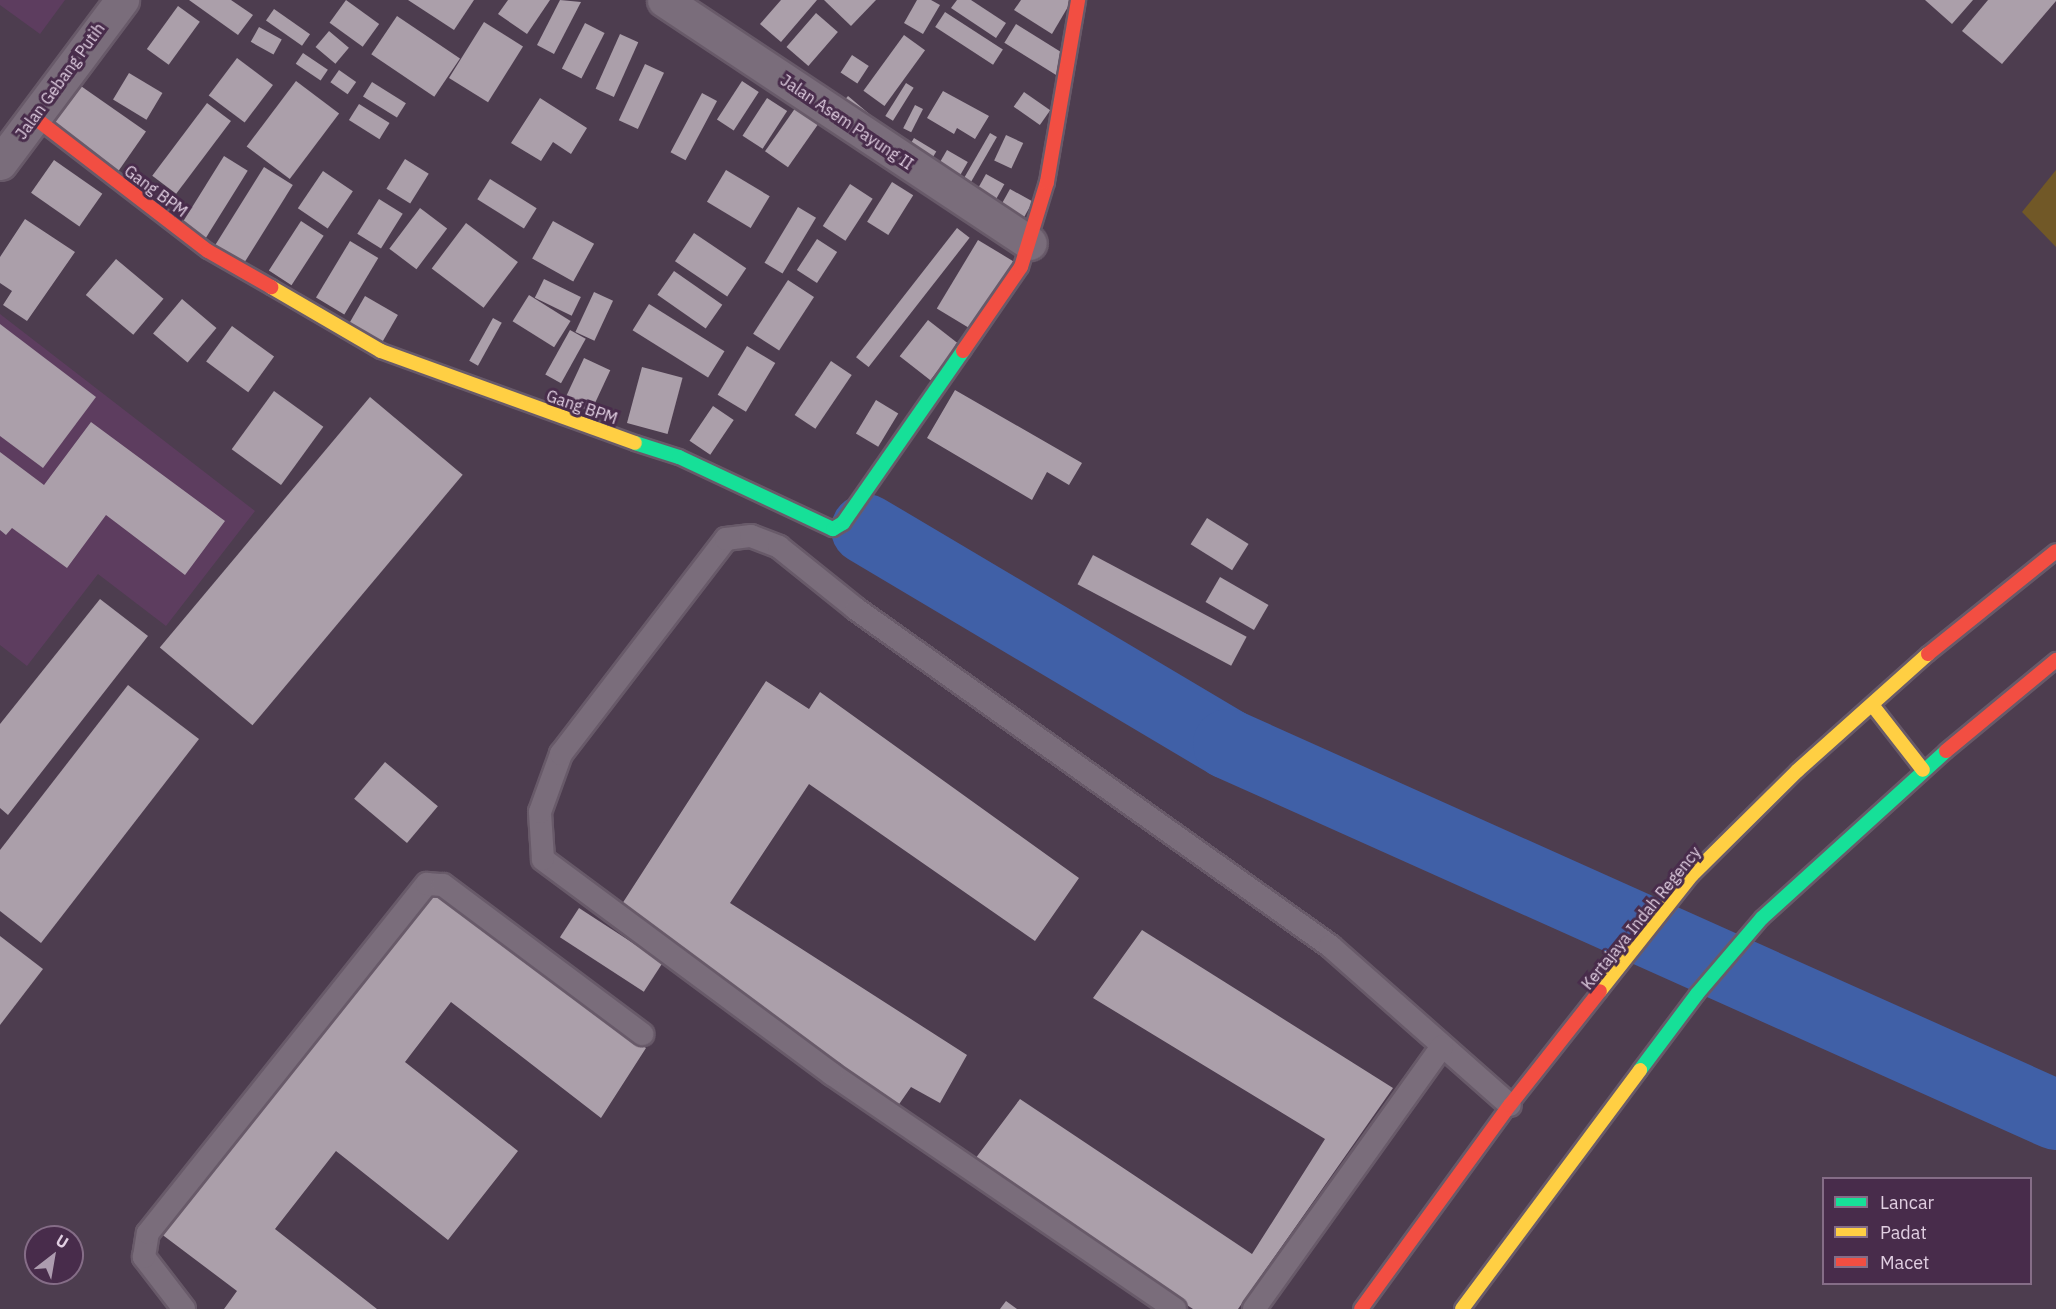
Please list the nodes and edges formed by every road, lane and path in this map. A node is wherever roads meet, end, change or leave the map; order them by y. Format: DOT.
graph roads {
  1 [pos="122,0"];
  2 [pos="664,0"];
  3 [pos="1078,0"];
  4 [pos="34,118"];
  5 [pos="0,163"];
  6 [pos="1030,243"];
  7 [pos="2056,551"];
  8 [pos="2056,660"];
  9 [pos="1873,706"];
  10 [pos="1923,770"];
  11 [pos="642,1034"];
  12 [pos="1442,1046"];
  13 [pos="1510,1105"];
  14 [pos="184,1309"];
  15 [pos="1175,1309"];
  16 [pos="1254,1309"];
  17 [pos="1361,1309"];
  18 [pos="1462,1309"];
  1 -- 4 [label="street, Jalan Gebang Putih"];
  2 -- 6 [label="street, Jalan Asem Payung II"];
  3 -- 6 [label="street, Gang BPM"];
  4 -- 5 [label="street, Jalan Gebang Putih"];
  4 -- 6 [label="street, Gang BPM"];
  7 -- 9 [label="street, Kertajaya Indah Regency"];
  8 -- 10 [label="street"];
  9 -- 10 [label="street"];
  9 -- 13 [label="street, Kertajaya Indah Regency"];
  10 -- 18 [label="street"];
  11 -- 14 [label="lane"];
  12 -- 13 [label="lane"];
  12 -- 15 [label="lane"];
  12 -- 16 [label="lane"];
  13 -- 17 [label="street, Kertajaya Indah Regency"];
}
